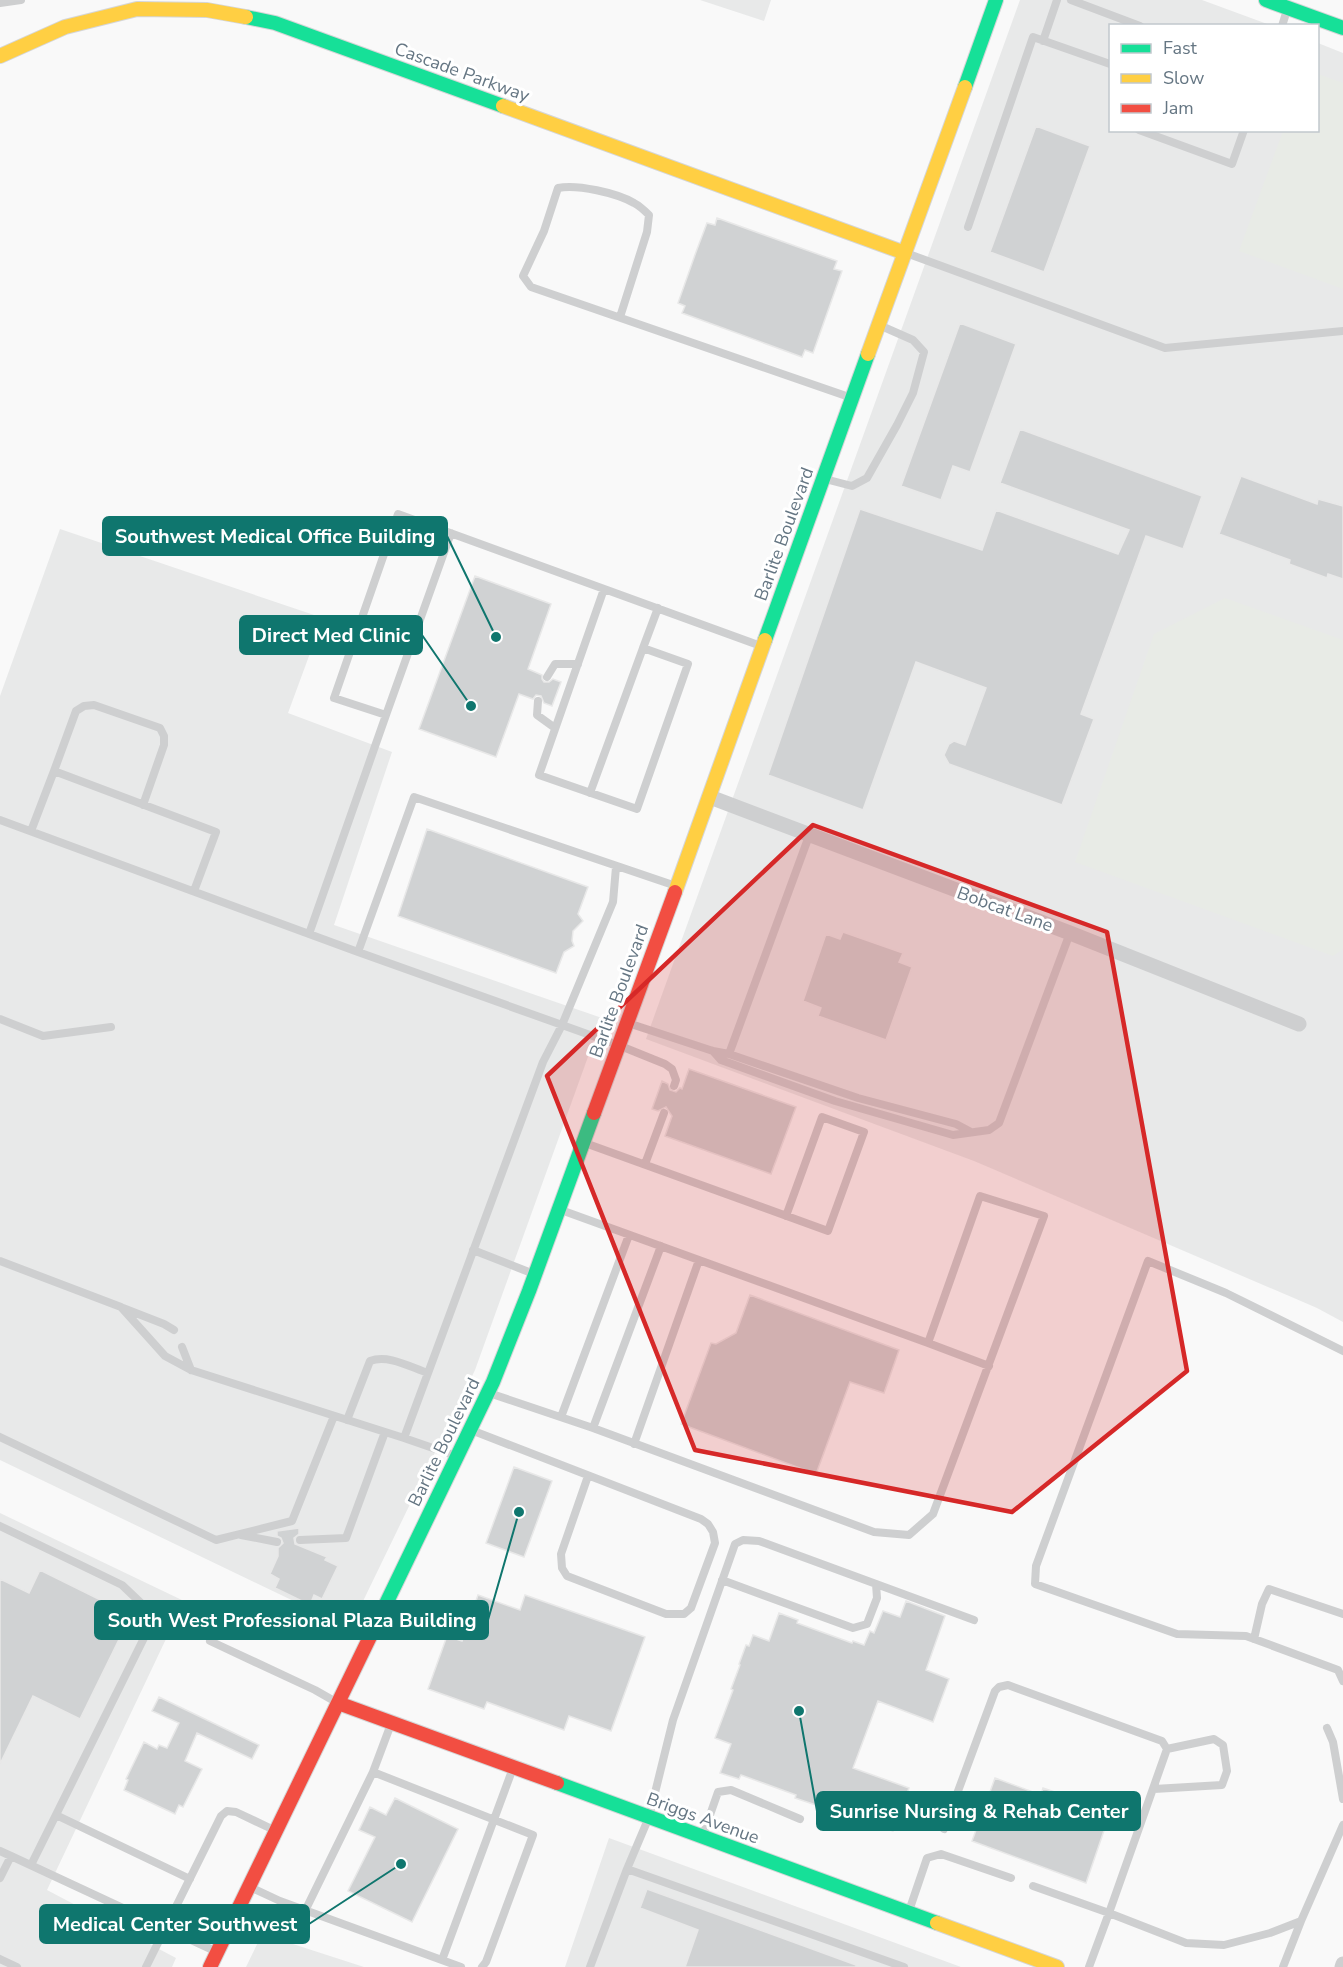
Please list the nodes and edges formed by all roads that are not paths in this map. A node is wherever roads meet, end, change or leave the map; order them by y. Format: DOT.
graph roads {
  1 [pos="21,0"];
  2 [pos="996,0"];
  3 [pos="1057,0"];
  4 [pos="1071,0"];
  5 [pos="1266,0"];
  6 [pos="0,3"];
  7 [pos="196,5"];
  8 [pos="1288,8"];
  9 [pos="1135,24"];
  10 [pos="1283,24"];
  11 [pos="1343,28"];
  12 [pos="1043,41"];
  13 [pos="0,56"];
  14 [pos="1109,64"];
  15 [pos="1144,132"];
  16 [pos="1243,132"];
  17 [pos="968,227"];
  18 [pos="905,253"];
  19 [pos="620,317"];
  20 [pos="879,325"];
  21 [pos="1343,331"];
  22 [pos="853,399"];
  23 [pos="824,479"];
  24 [pos="451,533"];
  25 [pos="604,589"];
  26 [pos="658,608"];
  27 [pos="763,646"];
  28 [pos="643,648"];
  29 [pos="578,664"];
  30 [pos="548,677"];
  31 [pos="538,701"];
  32 [pos="386,715"];
  33 [pos="555,728"];
  34 [pos="54,771"];
  35 [pos="590,793"];
  36 [pos="710,797"];
  37 [pos="143,805"];
  38 [pos="0,820"];
  39 [pos="31,831"];
  40 [pos="809,836"];
  41 [pos="616,867"];
  42 [pos="677,887"];
  43 [pos="194,891"];
  44 [pos="1070,933"];
  45 [pos="309,934"];
  46 [pos="358,952"];
  47 [pos="0,1019"];
  48 [pos="627,1022"];
  49 [pos="1299,1024"];
  50 [pos="562,1025"];
  51 [pos="111,1028"];
  52 [pos="618,1045"];
  53 [pos="712,1051"];
  54 [pos="729,1054"];
  55 [pos="674,1086"];
  56 [pos="664,1113"];
  57 [pos="972,1132"];
  58 [pos="584,1143"];
  59 [pos="645,1164"];
  60 [pos="559,1209"];
  61 [pos="786,1216"];
  62 [pos="629,1235"];
  63 [pos="661,1246"];
  64 [pos="473,1250"];
  65 [pos="699,1260"];
  66 [pos="0,1261"];
  67 [pos="535,1275"];
  68 [pos="121,1307"];
  69 [pos="174,1330"];
  70 [pos="928,1343"];
  71 [pos="183,1347"];
  72 [pos="1343,1351"];
  73 [pos="989,1366"];
  74 [pos="191,1370"];
  75 [pos="428,1373"];
  76 [pos="488,1392"];
  77 [pos="334,1416"];
  78 [pos="561,1417"];
  79 [pos="347,1420"];
  80 [pos="593,1428"];
  81 [pos="470,1430"];
  82 [pos="385,1432"];
  83 [pos="0,1437"];
  84 [pos="404,1438"];
  85 [pos="634,1444"];
  86 [pos="457,1457"];
  87 [pos="588,1476"];
  88 [pos="0,1526"];
  89 [pos="236,1534"];
  90 [pos="300,1540"];
  91 [pos="277,1542"];
  92 [pos="722,1580"];
  93 [pos="876,1584"];
  94 [pos="1343,1614"];
  95 [pos="974,1620"];
  96 [pos="1254,1639"];
  97 [pos="210,1641"];
  98 [pos="1340,1668"];
  99 [pos="1343,1681"];
  100 [pos="338,1703"];
  101 [pos="392,1723"];
  102 [pos="1327,1728"];
  103 [pos="1167,1749"];
  104 [pos="513,1767"];
  105 [pos="373,1772"];
  106 [pos="1341,1778"];
  107 [pos="1154,1789"];
  108 [pos="1343,1799"];
  109 [pos="56,1815"];
  110 [pos="649,1817"];
  111 [pos="494,1819"];
  112 [pos="800,1819"];
  113 [pos="1343,1825"];
  114 [pos="944,1829"];
  115 [pos="276,1831"];
  116 [pos="702,1837"];
  117 [pos="0,1851"];
  118 [pos="11,1856"];
  119 [pos="31,1865"];
  120 [pos="627,1869"];
  121 [pos="0,1878"];
  122 [pos="1011,1878"];
  123 [pos="190,1879"];
  124 [pos="1033,1886"];
  125 [pos="249,1887"];
  126 [pos="305,1911"];
  127 [pos="908,1912"];
  128 [pos="1109,1913"];
  129 [pos="1301,1921"];
  130 [pos="166,1928"];
  131 [pos="218,1952"];
  132 [pos="0,1959"];
  133 [pos="442,1960"];
  134 [pos="17,1967"];
  135 [pos="146,1967"];
  136 [pos="210,1967"];
  137 [pos="461,1967"];
  138 [pos="482,1967"];
  139 [pos="590,1967"];
  140 [pos="904,1967"];
  141 [pos="1057,1967"];
  142 [pos="1089,1967"];
  143 [pos="1283,1967"];
  1 -- 6 [label="lane"];
  2 -- 18 [label="street, Barlite Boulevard"];
  3 -- 12 [label="lane"];
  4 -- 9 [label="lane"];
  5 -- 8 [label="street"];
  7 -- 13 [label="street, Cascade Parkway"];
  7 -- 18 [label="street, Cascade Parkway"];
  8 -- 10 [label="lane"];
  8 -- 11 [label="street"];
  12 -- 14 [label="lane"];
  12 -- 17 [label="lane"];
  15 -- 16 [label="lane"];
  18 -- 20 [label="street, Barlite Boulevard"];
  18 -- 21 [label="lane"];
  19 -- 19 [label="lane"];
  19 -- 22 [label="lane"];
  20 -- 22 [label="street, Barlite Boulevard"];
  20 -- 23 [label="lane"];
  22 -- 23 [label="street, Barlite Boulevard"];
  23 -- 27 [label="street, Barlite Boulevard"];
  24 -- 25 [label="lane"];
  24 -- 32 [label="lane"];
  24 -- 32 [label="lane"];
  25 -- 26 [label="lane"];
  25 -- 29 [label="lane"];
  26 -- 27 [label="lane"];
  26 -- 28 [label="lane"];
  27 -- 36 [label="street, Barlite Boulevard"];
  28 -- 35 [label="lane"];
  28 -- 35 [label="lane"];
  29 -- 30 [label="lane"];
  29 -- 33 [label="lane"];
  31 -- 33 [label="lane"];
  32 -- 45 [label="lane"];
  33 -- 35 [label="lane"];
  34 -- 37 [label="lane"];
  34 -- 37 [label="lane"];
  34 -- 39 [label="lane"];
  36 -- 40 [label="street, Bobcat Lane"];
  36 -- 42 [label="street, Barlite Boulevard"];
  37 -- 43 [label="lane"];
  38 -- 39 [label="lane"];
  39 -- 43 [label="lane"];
  40 -- 44 [label="street, Bobcat Lane"];
  40 -- 54 [label="lane"];
  41 -- 42 [label="lane"];
  41 -- 46 [label="lane"];
  41 -- 50 [label="lane"];
  42 -- 48 [label="street, Barlite Boulevard"];
  43 -- 45 [label="lane"];
  44 -- 49 [label="street, Bobcat Lane"];
  44 -- 57 [label="lane"];
  45 -- 46 [label="lane"];
  46 -- 50 [label="lane"];
  47 -- 51 [label="lane"];
  48 -- 52 [label="street, Barlite Boulevard"];
  48 -- 53 [label="lane"];
  50 -- 52 [label="lane"];
  50 -- 64 [label="lane"];
  52 -- 55 [label="lane"];
  52 -- 58 [label="street, Barlite Boulevard"];
  53 -- 54 [label="lane"];
  53 -- 57 [label="lane"];
  54 -- 57 [label="lane"];
  56 -- 59 [label="lane"];
  58 -- 59 [label="lane"];
  58 -- 60 [label="street, Barlite Boulevard"];
  59 -- 61 [label="lane"];
  60 -- 62 [label="lane"];
  60 -- 67 [label="street, Barlite Boulevard"];
  61 -- 61 [label="lane"];
  62 -- 63 [label="lane"];
  62 -- 78 [label="lane"];
  63 -- 65 [label="lane"];
  63 -- 80 [label="lane"];
  64 -- 67 [label="lane"];
  64 -- 75 [label="lane"];
  65 -- 70 [label="lane"];
  65 -- 85 [label="lane"];
  66 -- 68 [label="lane"];
  67 -- 76 [label="street, Barlite Boulevard"];
  68 -- 69 [label="lane"];
  68 -- 74 [label="lane"];
  70 -- 73 [label="lane"];
  70 -- 73 [label="lane"];
  71 -- 74 [label="lane"];
  72 -- 96 [label="lane"];
  73 -- 85 [label="lane"];
  74 -- 77 [label="lane"];
  75 -- 79 [label="lane"];
  75 -- 84 [label="lane"];
  76 -- 78 [label="lane"];
  76 -- 81 [label="street, Barlite Boulevard"];
  77 -- 79 [label="lane"];
  77 -- 89 [label="lane"];
  78 -- 80 [label="lane"];
  79 -- 82 [label="lane"];
  80 -- 85 [label="lane"];
  81 -- 86 [label="street, Barlite Boulevard"];
  81 -- 87 [label="lane"];
  82 -- 84 [label="lane"];
  82 -- 90 [label="lane"];
  83 -- 89 [label="lane"];
  84 -- 86 [label="lane"];
  86 -- 100 [label="street, Barlite Boulevard"];
  87 -- 87 [label="lane"];
  88 -- 109 [label="lane"];
  89 -- 91 [label="lane"];
  92 -- 93 [label="lane"];
  92 -- 93 [label="lane"];
  92 -- 110 [label="lane"];
  93 -- 95 [label="lane"];
  94 -- 96 [label="lane"];
  96 -- 98 [label="lane"];
  97 -- 100 [label="lane"];
  98 -- 99 [label="lane"];
  100 -- 101 [label="street, Briggs Avenue"];
  100 -- 115 [label="street, Barlite Boulevard"];
  101 -- 104 [label="street, Briggs Avenue"];
  101 -- 105 [label="lane"];
  102 -- 106 [label="lane"];
  103 -- 107 [label="lane"];
  103 -- 107 [label="lane"];
  103 -- 114 [label="lane"];
  104 -- 110 [label="street, Briggs Avenue"];
  104 -- 111 [label="lane"];
  105 -- 111 [label="lane"];
  105 -- 126 [label="lane"];
  106 -- 108 [label="lane"];
  107 -- 128 [label="lane"];
  109 -- 119 [label="lane"];
  109 -- 123 [label="lane"];
  110 -- 116 [label="street, Briggs Avenue"];
  110 -- 120 [label="lane"];
  111 -- 133 [label="lane"];
  111 -- 138 [label="lane"];
  112 -- 116 [label="lane"];
  113 -- 129 [label="lane"];
  115 -- 123 [label="lane"];
  115 -- 125 [label="street, Barlite Boulevard"];
  116 -- 127 [label="street, Briggs Avenue"];
  117 -- 118 [label="lane"];
  118 -- 119 [label="lane"];
  118 -- 121 [label="lane"];
  119 -- 130 [label="lane"];
  120 -- 139 [label="lane"];
  120 -- 140 [label="lane"];
  122 -- 127 [label="lane"];
  123 -- 130 [label="lane"];
  124 -- 128 [label="lane"];
  125 -- 126 [label="lane"];
  125 -- 131 [label="street, Barlite Boulevard"];
  126 -- 133 [label="lane"];
  127 -- 141 [label="street, Briggs Avenue"];
  128 -- 129 [label="lane"];
  128 -- 142 [label="lane"];
  129 -- 143 [label="lane"];
  130 -- 131 [label="lane"];
  130 -- 135 [label="lane"];
  131 -- 136 [label="street, Barlite Boulevard"];
  132 -- 134 [label="lane"];
  133 -- 137 [label="lane"];
}
